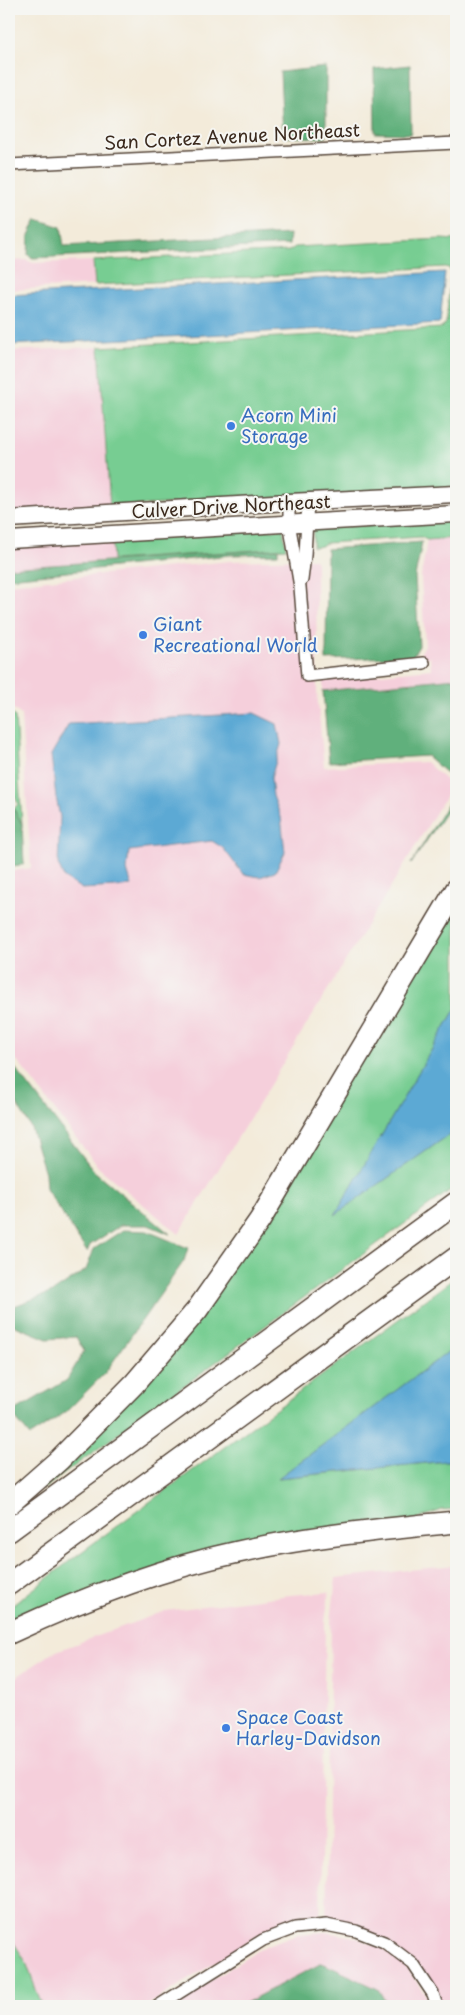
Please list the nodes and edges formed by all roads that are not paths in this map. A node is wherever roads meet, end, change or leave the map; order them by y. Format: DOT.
graph roads {
  1 [pos="456,143"];
  2 [pos="9,165"];
  3 [pos="456,494"];
  4 [pos="308,501"];
  5 [pos="289,502"];
  6 [pos="456,514"];
  7 [pos="9,519"];
  8 [pos="289,522"];
  9 [pos="306,522"];
  10 [pos="9,540"];
  11 [pos="300,587"];
  12 [pos="424,664"];
  13 [pos="456,890"];
  14 [pos="456,1203"];
  15 [pos="456,1258"];
  16 [pos="9,1504"];
  17 [pos="456,1522"];
  18 [pos="9,1531"];
  19 [pos="9,1584"];
  20 [pos="9,1633"];
  21 [pos="158,2006"];
  22 [pos="437,2006"];
  1 -- 2 [label="street, San Cortez Avenue Northeast"];
  3 -- 4 [label="street, Culver Drive Northeast"];
  4 -- 5 [label="street, Culver Drive Northeast"];
  4 -- 9 [label="street"];
  5 -- 7 [label="street, Culver Drive Northeast"];
  5 -- 8 [label="street"];
  6 -- 9 [label="street, Culver Drive Northeast"];
  8 -- 9 [label="street, Culver Drive Northeast"];
  8 -- 10 [label="street, Culver Drive Northeast"];
  8 -- 11 [label="street"];
  9 -- 11 [label="street"];
  11 -- 12 [label="street"];
  13 -- 16 [label="highway"];
  14 -- 18 [label="highway"];
  15 -- 19 [label="highway"];
  17 -- 20 [label="highway"];
  21 -- 22 [label="street"];
}
